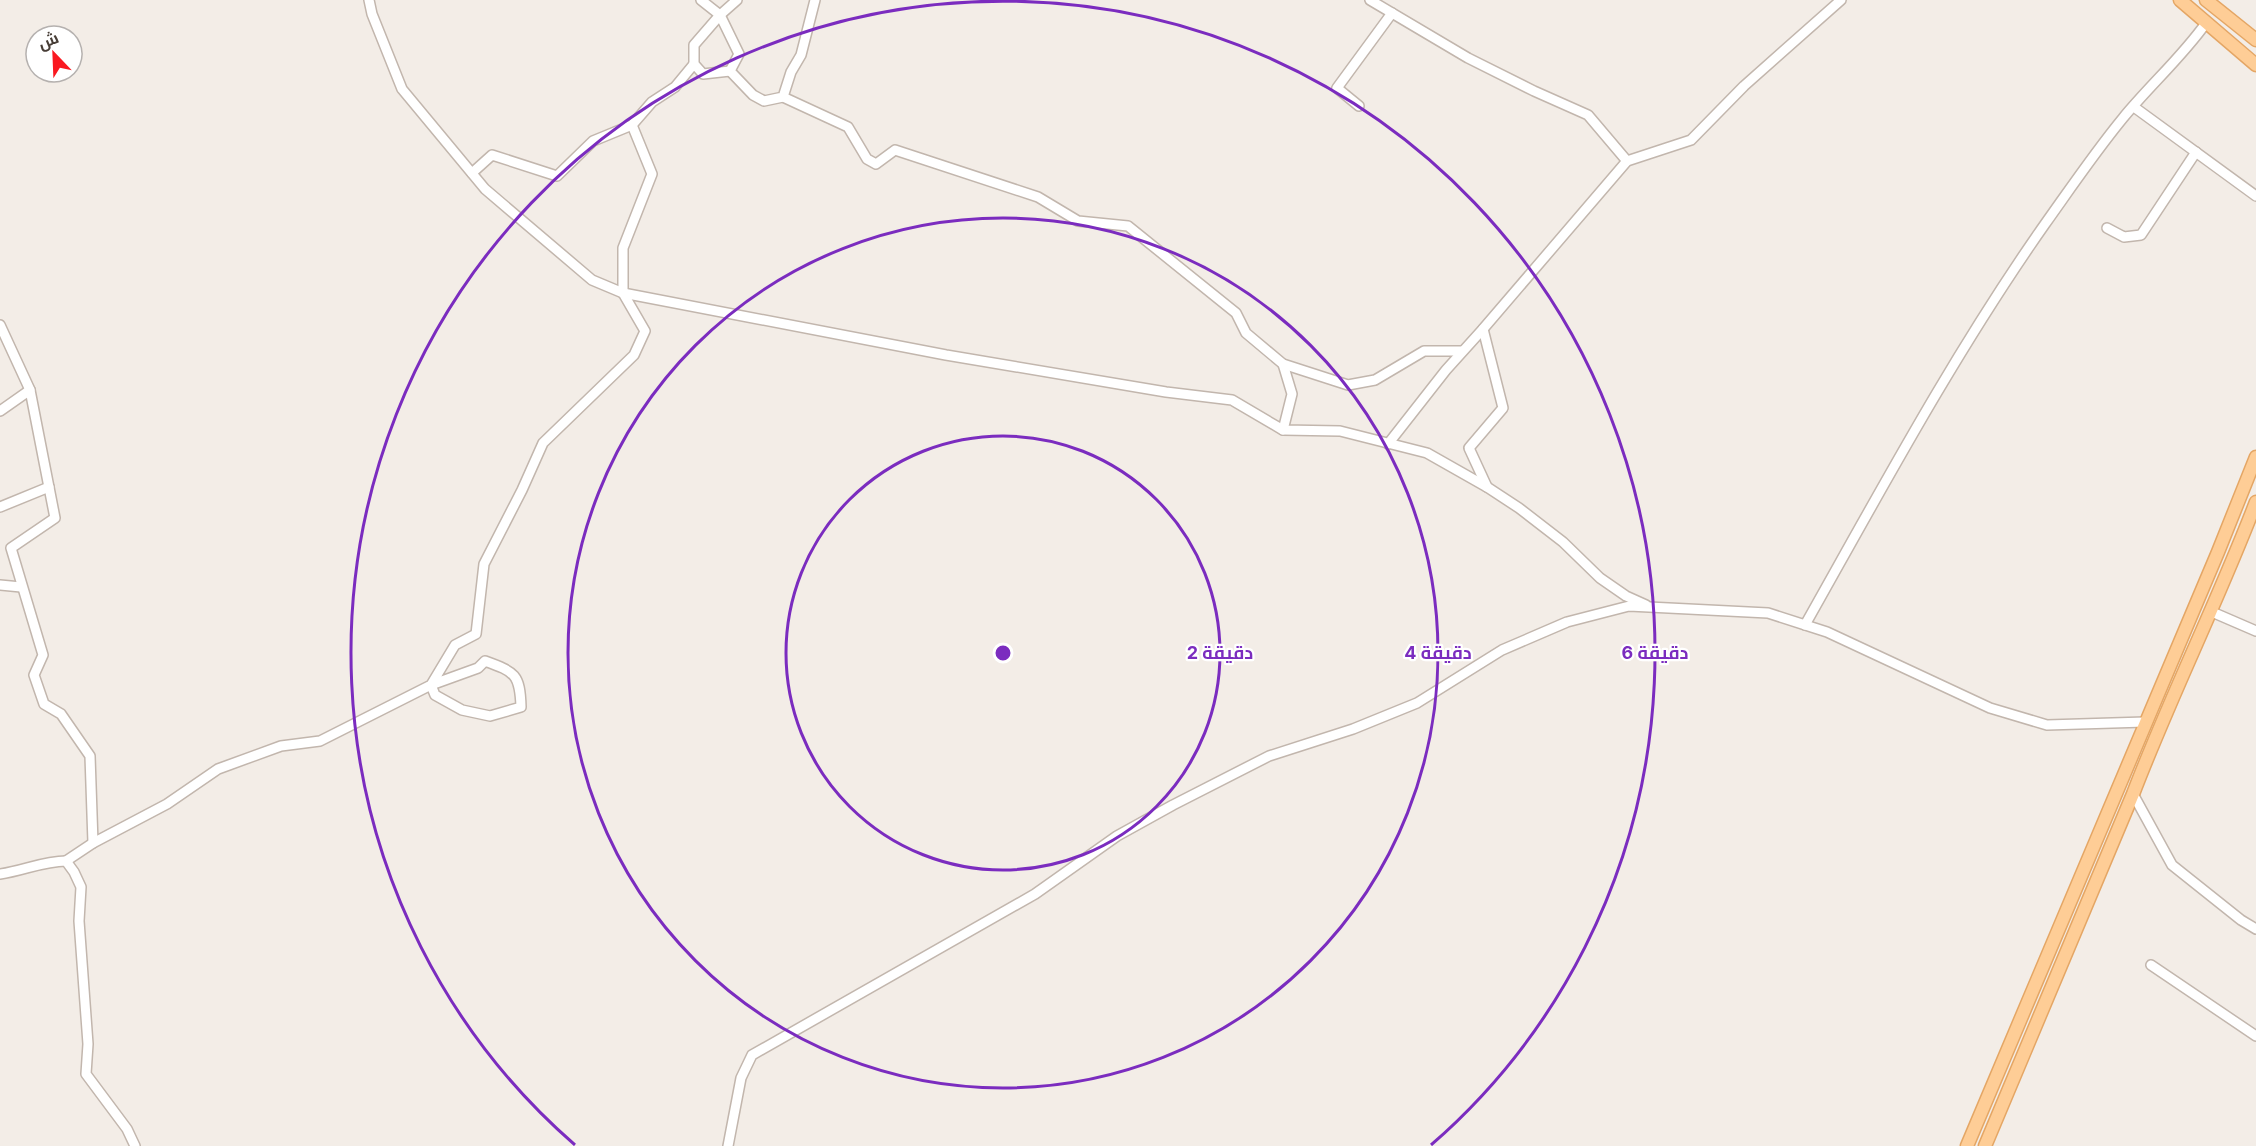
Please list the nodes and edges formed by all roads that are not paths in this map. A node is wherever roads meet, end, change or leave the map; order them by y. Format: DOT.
graph roads {
  1 [pos="369,0"];
  2 [pos="701,0"];
  3 [pos="737,0"];
  4 [pos="815,0"];
  5 [pos="1370,0"];
  6 [pos="1840,0"];
  7 [pos="2180,0"];
  8 [pos="2208,1"];
  9 [pos="1392,13"];
  10 [pos="720,15"];
  11 [pos="2206,23"];
  12 [pos="2256,40"];
  13 [pos="694,64"];
  14 [pos="2256,65"];
  15 [pos="730,71"];
  16 [pos="783,97"];
  17 [pos="1359,106"];
  18 [pos="2134,107"];
  19 [pos="632,125"];
  20 [pos="2196,152"];
  21 [pos="1627,161"];
  22 [pos="472,173"];
  23 [pos="2256,196"];
  24 [pos="2107,228"];
  25 [pos="622,293"];
  26 [pos="0,325"];
  27 [pos="1483,329"];
  28 [pos="1461,351"];
  29 [pos="1283,364"];
  30 [pos="30,390"];
  31 [pos="0,411"];
  32 [pos="1283,430"];
  33 [pos="1388,444"];
  34 [pos="2256,457"];
  35 [pos="49,487"];
  36 [pos="1487,487"];
  37 [pos="2256,502"];
  38 [pos="0,507"];
  39 [pos="2218,552"];
  40 [pos="2234,559"];
  41 [pos="0,585"];
  42 [pos="21,587"];
  43 [pos="1650,607"];
  44 [pos="2211,612"];
  45 [pos="1805,625"];
  46 [pos="2256,631"];
  47 [pos="431,685"];
  48 [pos="2145,722"];
  49 [pos="2133,794"];
  50 [pos="2106,814"];
  51 [pos="2122,820"];
  52 [pos="93,843"];
  53 [pos="66,861"];
  54 [pos="0,874"];
  55 [pos="2256,929"];
  56 [pos="2151,965"];
  57 [pos="2256,1036"];
  58 [pos="135,1146"];
  59 [pos="728,1146"];
  60 [pos="1967,1146"];
  61 [pos="1985,1146"];
  1 -- 22 [label="street"];
  2 -- 10 [label="street"];
  3 -- 10 [label="street"];
  4 -- 16 [label="street"];
  5 -- 9 [label="street"];
  6 -- 21 [label="street"];
  7 -- 11 [label="main road"];
  8 -- 12 [label="main road"];
  9 -- 17 [label="street"];
  9 -- 21 [label="street"];
  10 -- 13 [label="street"];
  10 -- 15 [label="street"];
  11 -- 14 [label="main road"];
  11 -- 18 [label="street"];
  13 -- 15 [label="street"];
  13 -- 19 [label="street"];
  15 -- 16 [label="street"];
  16 -- 29 [label="street"];
  18 -- 20 [label="street"];
  18 -- 45 [label="street"];
  19 -- 22 [label="street"];
  19 -- 25 [label="street"];
  20 -- 23 [label="street"];
  20 -- 24 [label="street"];
  21 -- 27 [label="street"];
  22 -- 25 [label="street"];
  25 -- 32 [label="street"];
  25 -- 47 [label="street"];
  26 -- 30 [label="street"];
  27 -- 28 [label="street"];
  27 -- 36 [label="street"];
  28 -- 29 [label="street"];
  28 -- 33 [label="street"];
  29 -- 32 [label="street"];
  30 -- 31 [label="street"];
  30 -- 35 [label="street"];
  32 -- 33 [label="street"];
  33 -- 36 [label="street"];
  34 -- 39 [label="main road"];
  35 -- 38 [label="street"];
  35 -- 42 [label="street"];
  36 -- 43 [label="street"];
  37 -- 40 [label="main road"];
  39 -- 40 [label="main road"];
  39 -- 48 [label="main road"];
  40 -- 44 [label="main road"];
  41 -- 42 [label="street"];
  42 -- 52 [label="street"];
  43 -- 45 [label="street"];
  43 -- 59 [label="street"];
  44 -- 46 [label="street"];
  44 -- 49 [label="main road"];
  45 -- 48 [label="street"];
  47 -- 47 [label="street"];
  47 -- 52 [label="street"];
  48 -- 50 [label="main road"];
  49 -- 51 [label="main road"];
  49 -- 55 [label="street"];
  50 -- 51 [label="main road"];
  50 -- 60 [label="main road"];
  51 -- 61 [label="main road"];
  52 -- 53 [label="street"];
  53 -- 54 [label="street"];
  53 -- 58 [label="street"];
  56 -- 57 [label="street"];
}
